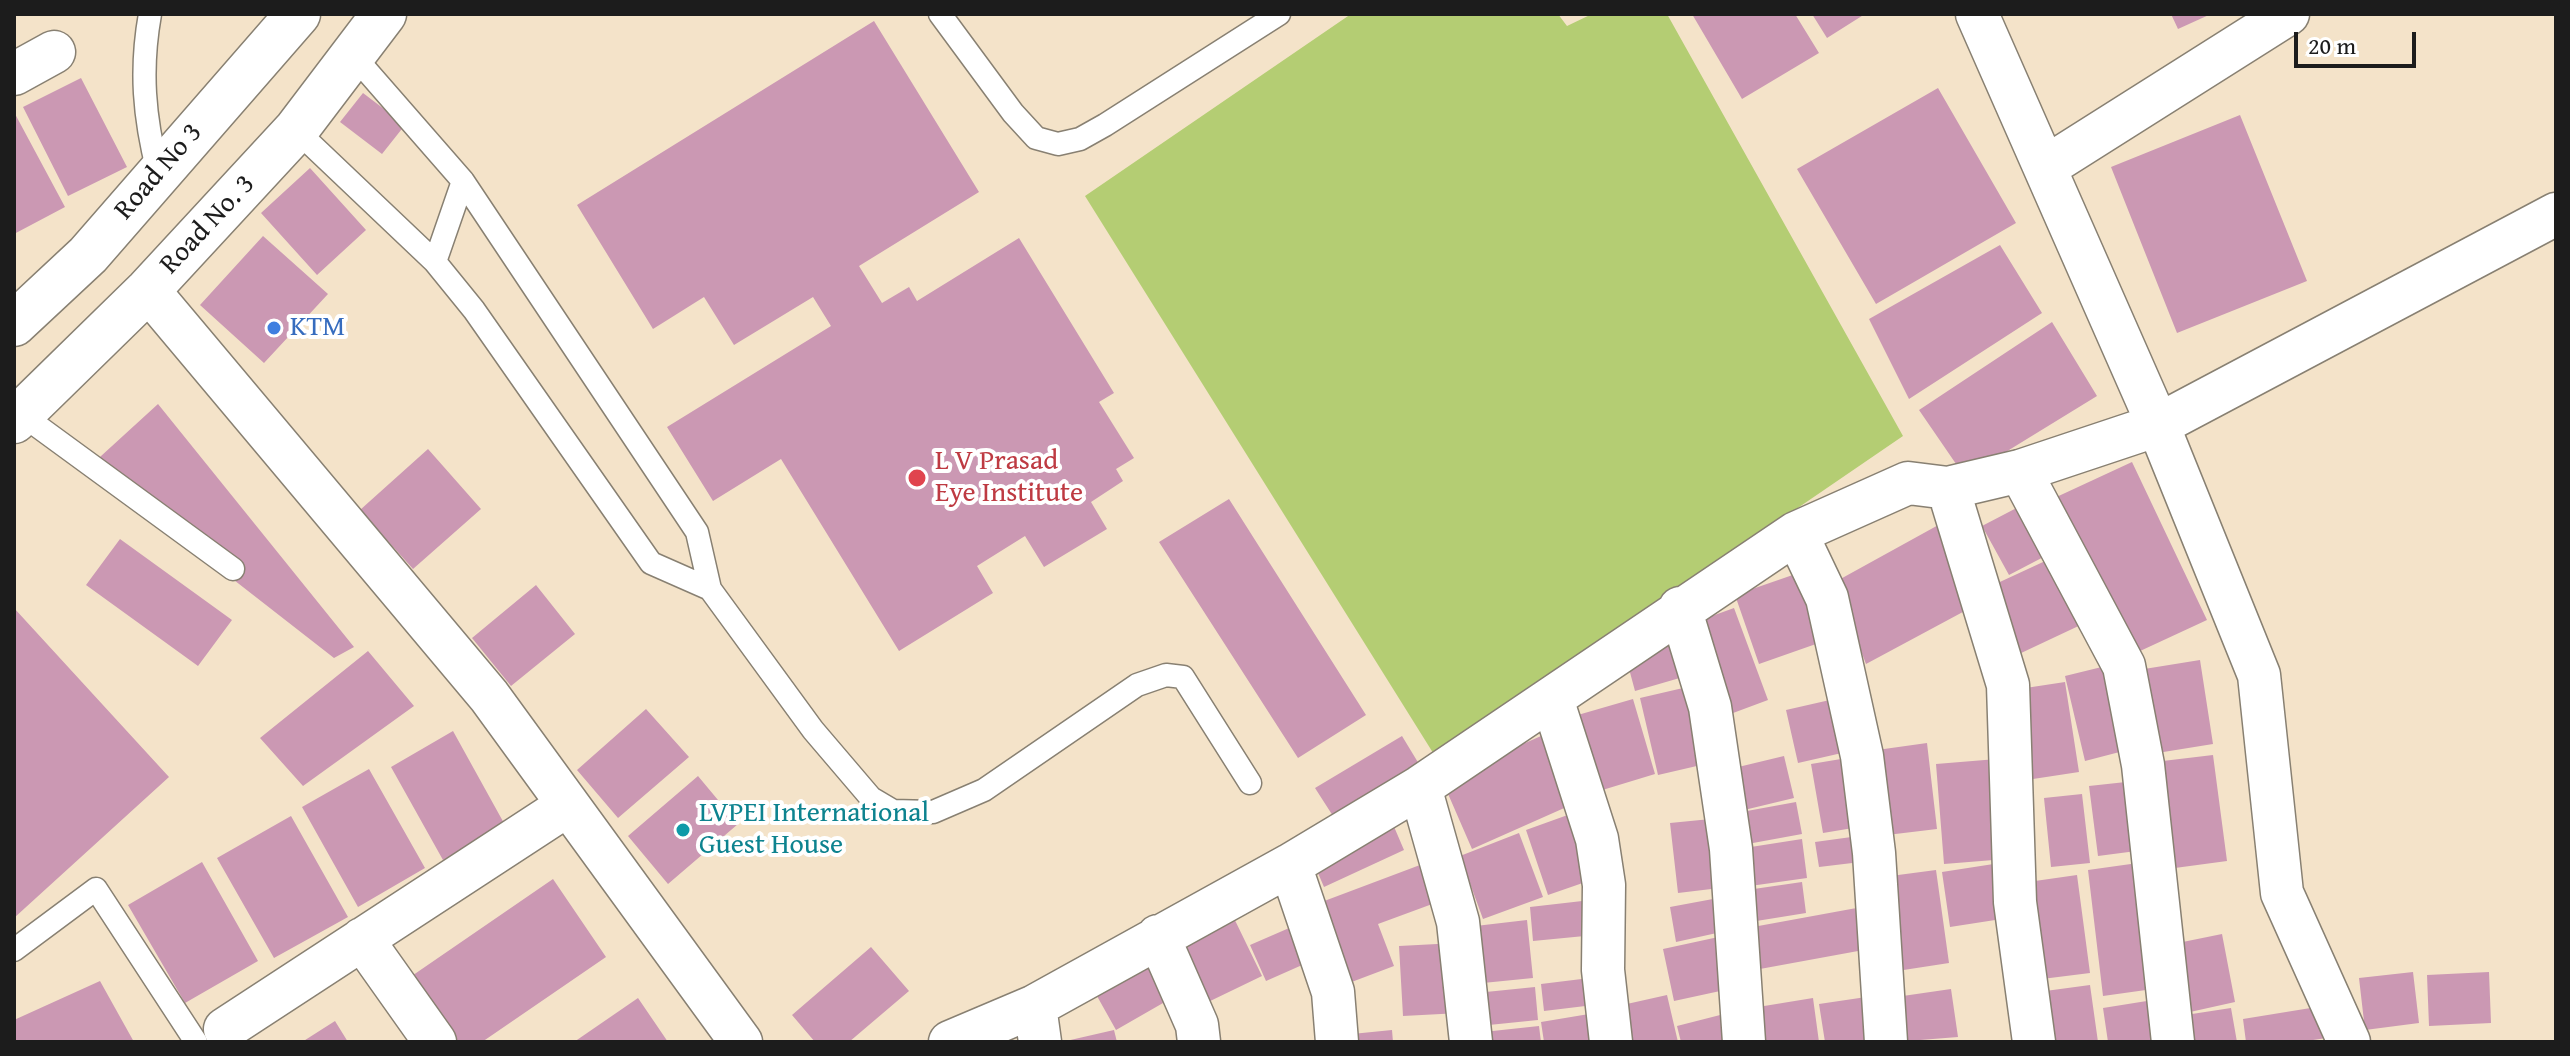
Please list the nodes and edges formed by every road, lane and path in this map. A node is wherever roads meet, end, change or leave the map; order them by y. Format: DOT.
graph roads {
  1 [pos="150,14"];
  2 [pos="298,14"];
  3 [pos="384,14"];
  4 [pos="940,14"];
  5 [pos="1279,14"];
  6 [pos="1977,14"];
  7 [pos="2288,14"];
  8 [pos="54,52"];
  9 [pos="353,55"];
  10 [pos="14,74"];
  11 [pos="296,130"];
  12 [pos="2046,167"];
  13 [pos="158,172"];
  14 [pos="463,181"];
  15 [pos="2556,214"];
  16 [pos="435,262"];
  17 [pos="148,290"];
  18 [pos="14,324"];
  19 [pos="18,417"];
  20 [pos="2158,425"];
  21 [pos="2020,471"];
  22 [pos="1948,488"];
  23 [pos="1796,533"];
  24 [pos="233,569"];
  25 [pos="710,589"];
  26 [pos="1680,608"];
  27 [pos="1552,699"];
  28 [pos="1250,783"];
  29 [pos="1420,787"];
  30 [pos="568,805"];
  31 [pos="1290,865"];
  32 [pos="1158,936"];
  33 [pos="362,939"];
  34 [pos="14,950"];
  35 [pos="1038,1024"];
  36 [pos="211,1036"];
  37 [pos="435,1042"];
  38 [pos="741,1042"];
  39 [pos="950,1042"];
  40 [pos="1199,1042"];
  41 [pos="1337,1042"];
  42 [pos="1471,1042"];
  43 [pos="1611,1042"];
  44 [pos="1744,1042"];
  45 [pos="1886,1042"];
  46 [pos="2034,1042"];
  47 [pos="2173,1042"];
  48 [pos="2349,1042"];
  1 -- 13 [label="lane"];
  2 -- 13 [label="main road, Road No 3"];
  3 -- 9 [label="main road, Road No. 3"];
  4 -- 5 [label="lane"];
  6 -- 12 [label="street"];
  7 -- 12 [label="street"];
  8 -- 10 [label="street"];
  9 -- 11 [label="main road, Road No. 3"];
  9 -- 14 [label="lane"];
  11 -- 16 [label="lane"];
  11 -- 17 [label="main road, Road No. 3"];
  12 -- 20 [label="street"];
  13 -- 18 [label="main road, Road No 3"];
  14 -- 16 [label="lane"];
  14 -- 25 [label="lane"];
  15 -- 20 [label="street"];
  16 -- 25 [label="lane"];
  17 -- 19 [label="main road, Road No. 3"];
  17 -- 30 [label="street"];
  19 -- 24 [label="lane"];
  20 -- 21 [label="street"];
  20 -- 48 [label="street"];
  21 -- 22 [label="street"];
  21 -- 47 [label="street"];
  22 -- 23 [label="street"];
  22 -- 46 [label="street"];
  23 -- 26 [label="street"];
  23 -- 45 [label="street"];
  25 -- 28 [label="lane"];
  26 -- 27 [label="street"];
  26 -- 44 [label="street"];
  27 -- 29 [label="street"];
  27 -- 43 [label="street"];
  29 -- 31 [label="street"];
  29 -- 42 [label="street"];
  30 -- 33 [label="street"];
  30 -- 38 [label="street"];
  31 -- 32 [label="street"];
  31 -- 41 [label="street"];
  32 -- 35 [label="street"];
  32 -- 40 [label="street"];
  33 -- 36 [label="street"];
  33 -- 37 [label="street"];
  34 -- 36 [label="lane"];
  35 -- 39 [label="street"];
}
